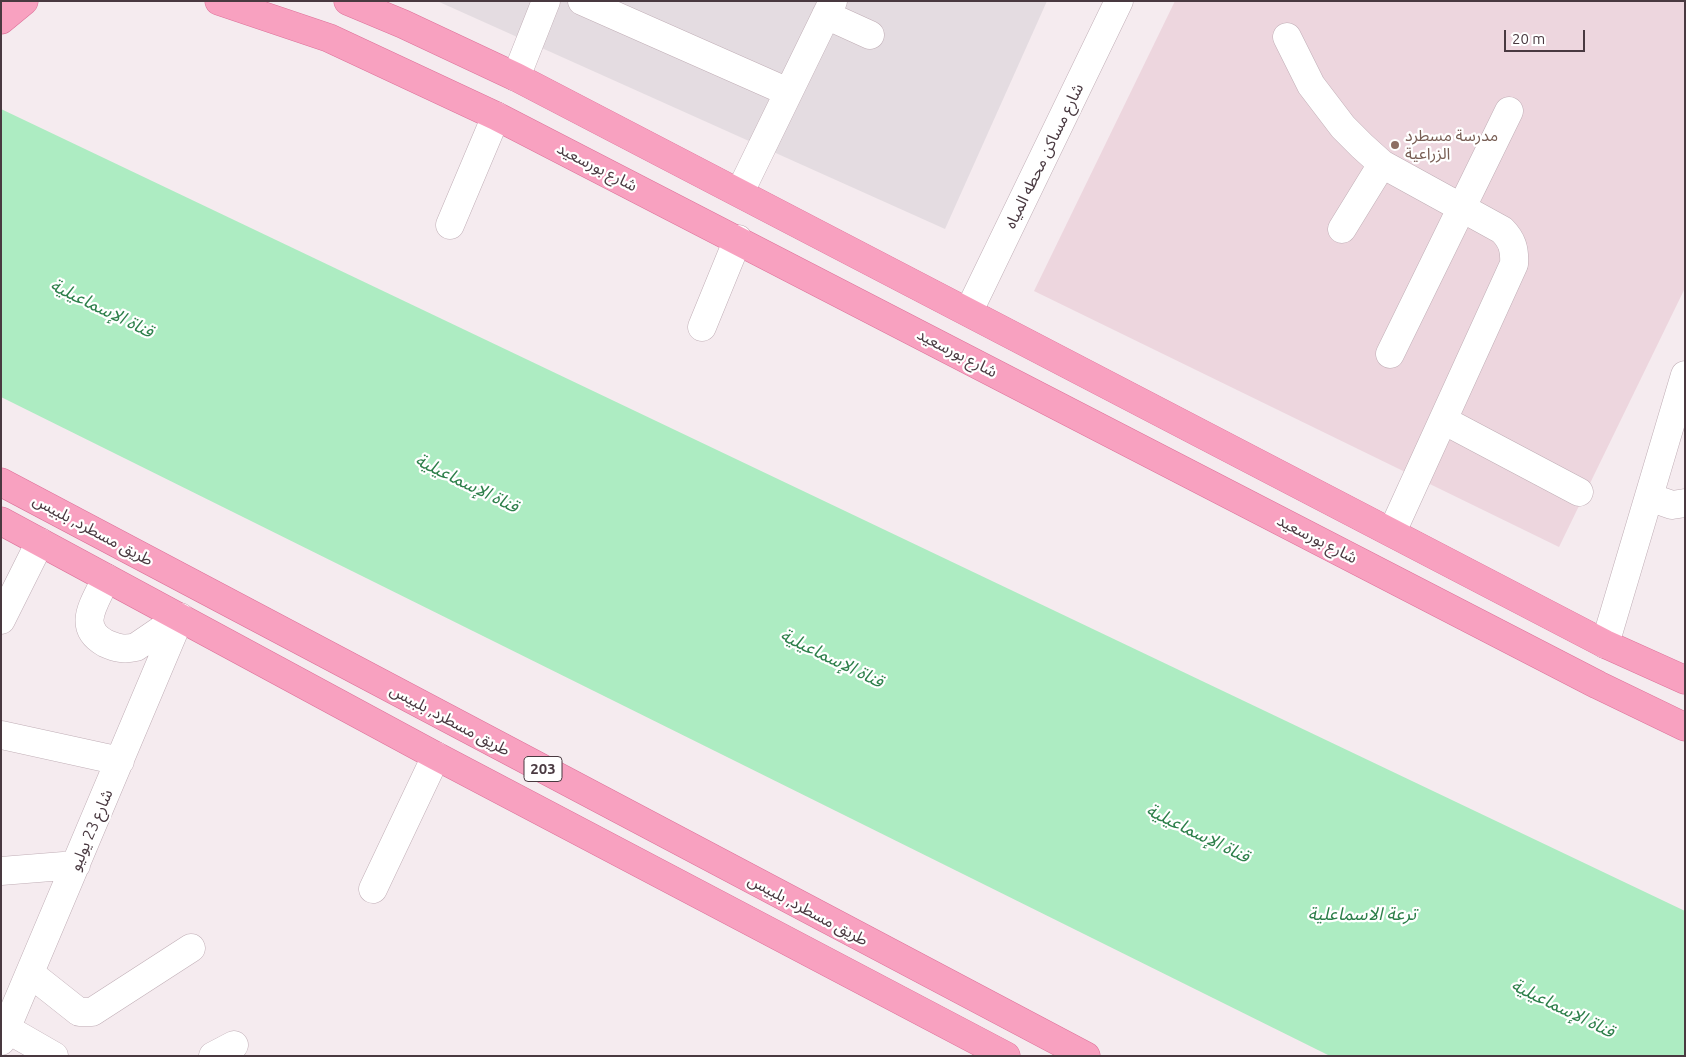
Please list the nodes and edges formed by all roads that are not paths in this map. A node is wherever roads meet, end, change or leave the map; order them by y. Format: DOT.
graph roads {
  1 [pos="24,1"];
  2 [pos="219,1"];
  3 [pos="348,1"];
  4 [pos="546,1"];
  5 [pos="582,1"];
  6 [pos="1119,1"];
  7 [pos="830,8"];
  8 [pos="5,13"];
  9 [pos="870,35"];
  10 [pos="1287,38"];
  11 [pos="516,76"];
  12 [pos="788,92"];
  13 [pos="1509,111"];
  14 [pos="496,116"];
  15 [pos="1382,164"];
  16 [pos="740,192"];
  17 [pos="1461,208"];
  18 [pos="450,225"];
  19 [pos="1342,229"];
  20 [pos="738,239"];
  21 [pos="969,311"];
  22 [pos="702,327"];
  23 [pos="1390,354"];
  24 [pos="1685,375"];
  25 [pos="1443,420"];
  26 [pos="1,482"];
  27 [pos="1579,492"];
  28 [pos="1649,497"];
  29 [pos="1685,504"];
  30 [pos="1,521"];
  31 [pos="1392,532"];
  32 [pos="40,542"];
  33 [pos="106,578"];
  34 [pos="180,617"];
  35 [pos="1,620"];
  36 [pos="1605,644"];
  37 [pos="1685,680"];
  38 [pos="1685,727"];
  39 [pos="1,735"];
  40 [pos="123,754"];
  41 [pos="436,756"];
  42 [pos="76,865"];
  43 [pos="1,871"];
  44 [pos="373,889"];
  45 [pos="191,948"];
  46 [pos="31,974"];
  47 [pos="4,1035"];
  48 [pos="54,1056"];
  49 [pos="1006,1056"];
  50 [pos="1086,1056"];
  1 -- 8 [label="main road"];
  2 -- 14 [label="main road, شارع بورسعيد"];
  3 -- 11 [label="main road"];
  4 -- 11 [label="street"];
  5 -- 12 [label="street"];
  6 -- 21 [label="street, شارع مساكن محطه المياه"];
  7 -- 9 [label="street"];
  7 -- 12 [label="street"];
  10 -- 15 [label="street"];
  11 -- 16 [label="main road"];
  12 -- 16 [label="street"];
  13 -- 17 [label="street"];
  14 -- 18 [label="street"];
  14 -- 20 [label="main road, شارع بورسعيد"];
  15 -- 17 [label="street"];
  15 -- 19 [label="street"];
  16 -- 21 [label="main road"];
  17 -- 23 [label="street"];
  17 -- 25 [label="street"];
  20 -- 22 [label="street"];
  20 -- 38 [label="main road, شارع بورسعيد"];
  21 -- 31 [label="main road"];
  24 -- 28 [label="street"];
  25 -- 27 [label="street"];
  25 -- 31 [label="street"];
  26 -- 50 [label="main road, طريق مسطرد, بلبيس / 203"];
  28 -- 29 [label="street"];
  28 -- 36 [label="street"];
  30 -- 32 [label="main road, 203"];
  31 -- 36 [label="main road"];
  32 -- 33 [label="main road, 203"];
  32 -- 35 [label="street"];
  33 -- 34 [label="main road, 203"];
  33 -- 34 [label="street"];
  34 -- 40 [label="street, شارع 23 يوليو"];
  34 -- 41 [label="main road, 203"];
  36 -- 37 [label="main road"];
  39 -- 40 [label="street"];
  40 -- 42 [label="street, شارع 23 يوليو"];
  41 -- 44 [label="street"];
  41 -- 49 [label="main road, 203"];
  42 -- 43 [label="street"];
  42 -- 46 [label="street, شارع 23 يوليو"];
  45 -- 46 [label="street"];
  46 -- 47 [label="street, شارع 23 يوليو"];
  47 -- 48 [label="street"];
}
